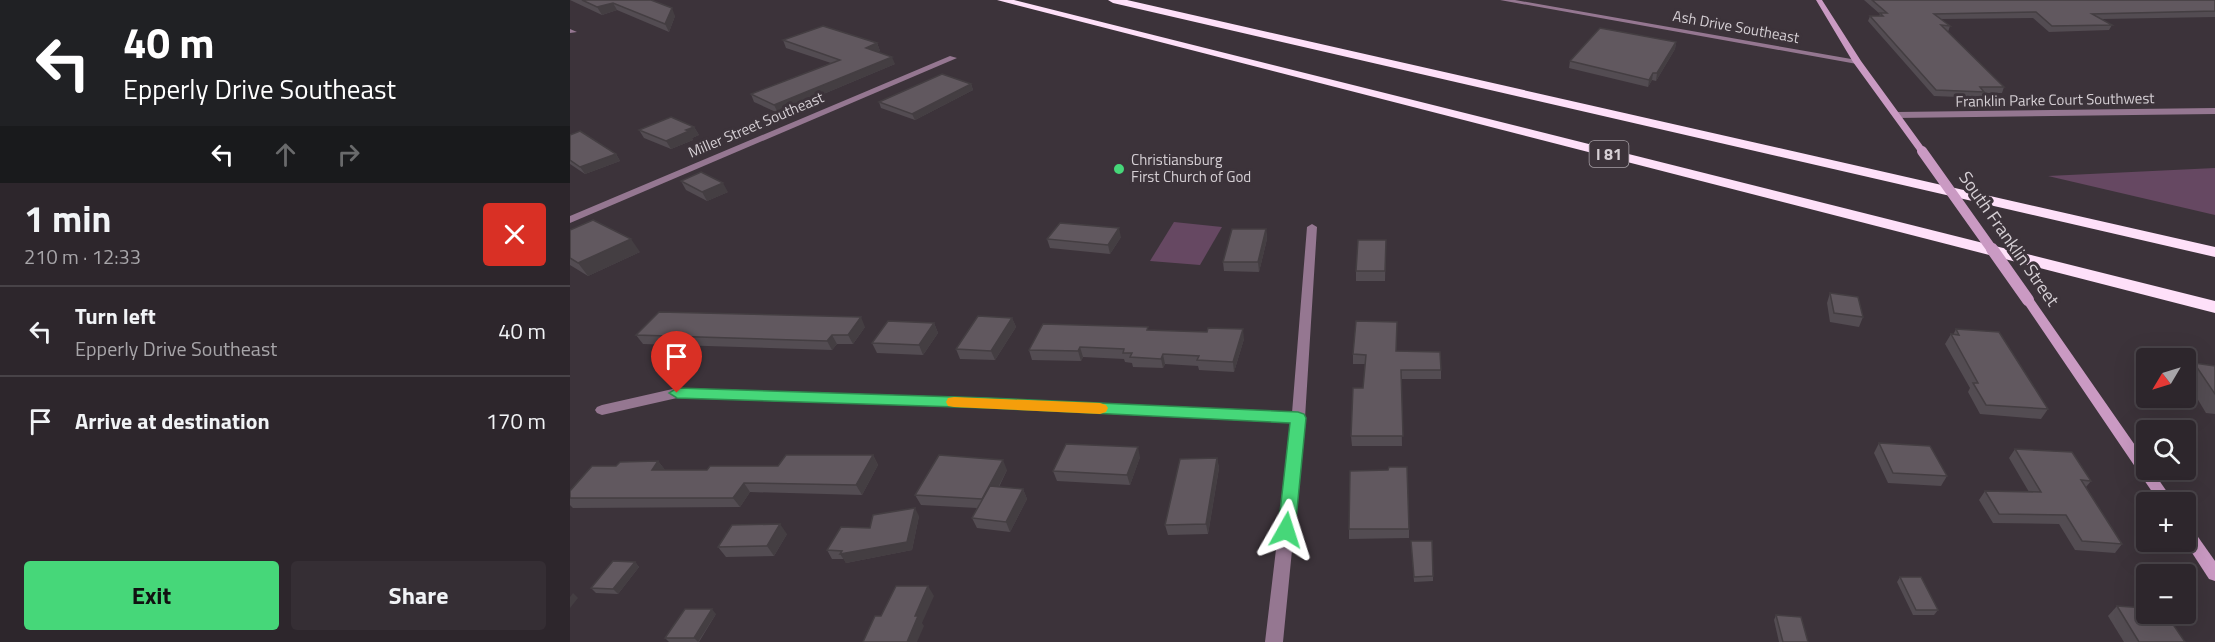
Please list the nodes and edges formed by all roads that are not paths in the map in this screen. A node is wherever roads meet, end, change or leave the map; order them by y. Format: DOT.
graph roads {
  1 [pos="1002,0"];
  2 [pos="1113,0"];
  3 [pos="1503,0"];
  4 [pos="1818,0"];
  5 [pos="953,58"];
  6 [pos="1857,62"];
  7 [pos="2215,111"];
  8 [pos="1896,115"];
  9 [pos="570,220"];
  10 [pos="1312,227"];
  11 [pos="2215,252"];
  12 [pos="2215,307"];
  13 [pos="602,410"];
  14 [pos="1298,418"];
  15 [pos="2160,492"];
  16 [pos="2196,546"];
  17 [pos="2215,574"];
  18 [pos="1274,642"];
  1 -- 12 [label="highway, I 81"];
  2 -- 11 [label="highway, I 81"];
  3 -- 6 [label="street, Ash Drive Southeast"];
  4 -- 6 [label="main road, South Franklin Street"];
  5 -- 9 [label="street, Miller Street Southeast"];
  6 -- 8 [label="main road, South Franklin Street"];
  7 -- 8 [label="street, Franklin Parke Court Southwest"];
  8 -- 15 [label="main road, South Franklin Street, bridge"];
  10 -- 14 [label="street"];
  13 -- 14 [label="street"];
  14 -- 18 [label="street"];
  16 -- 17 [label="main road"];
}
